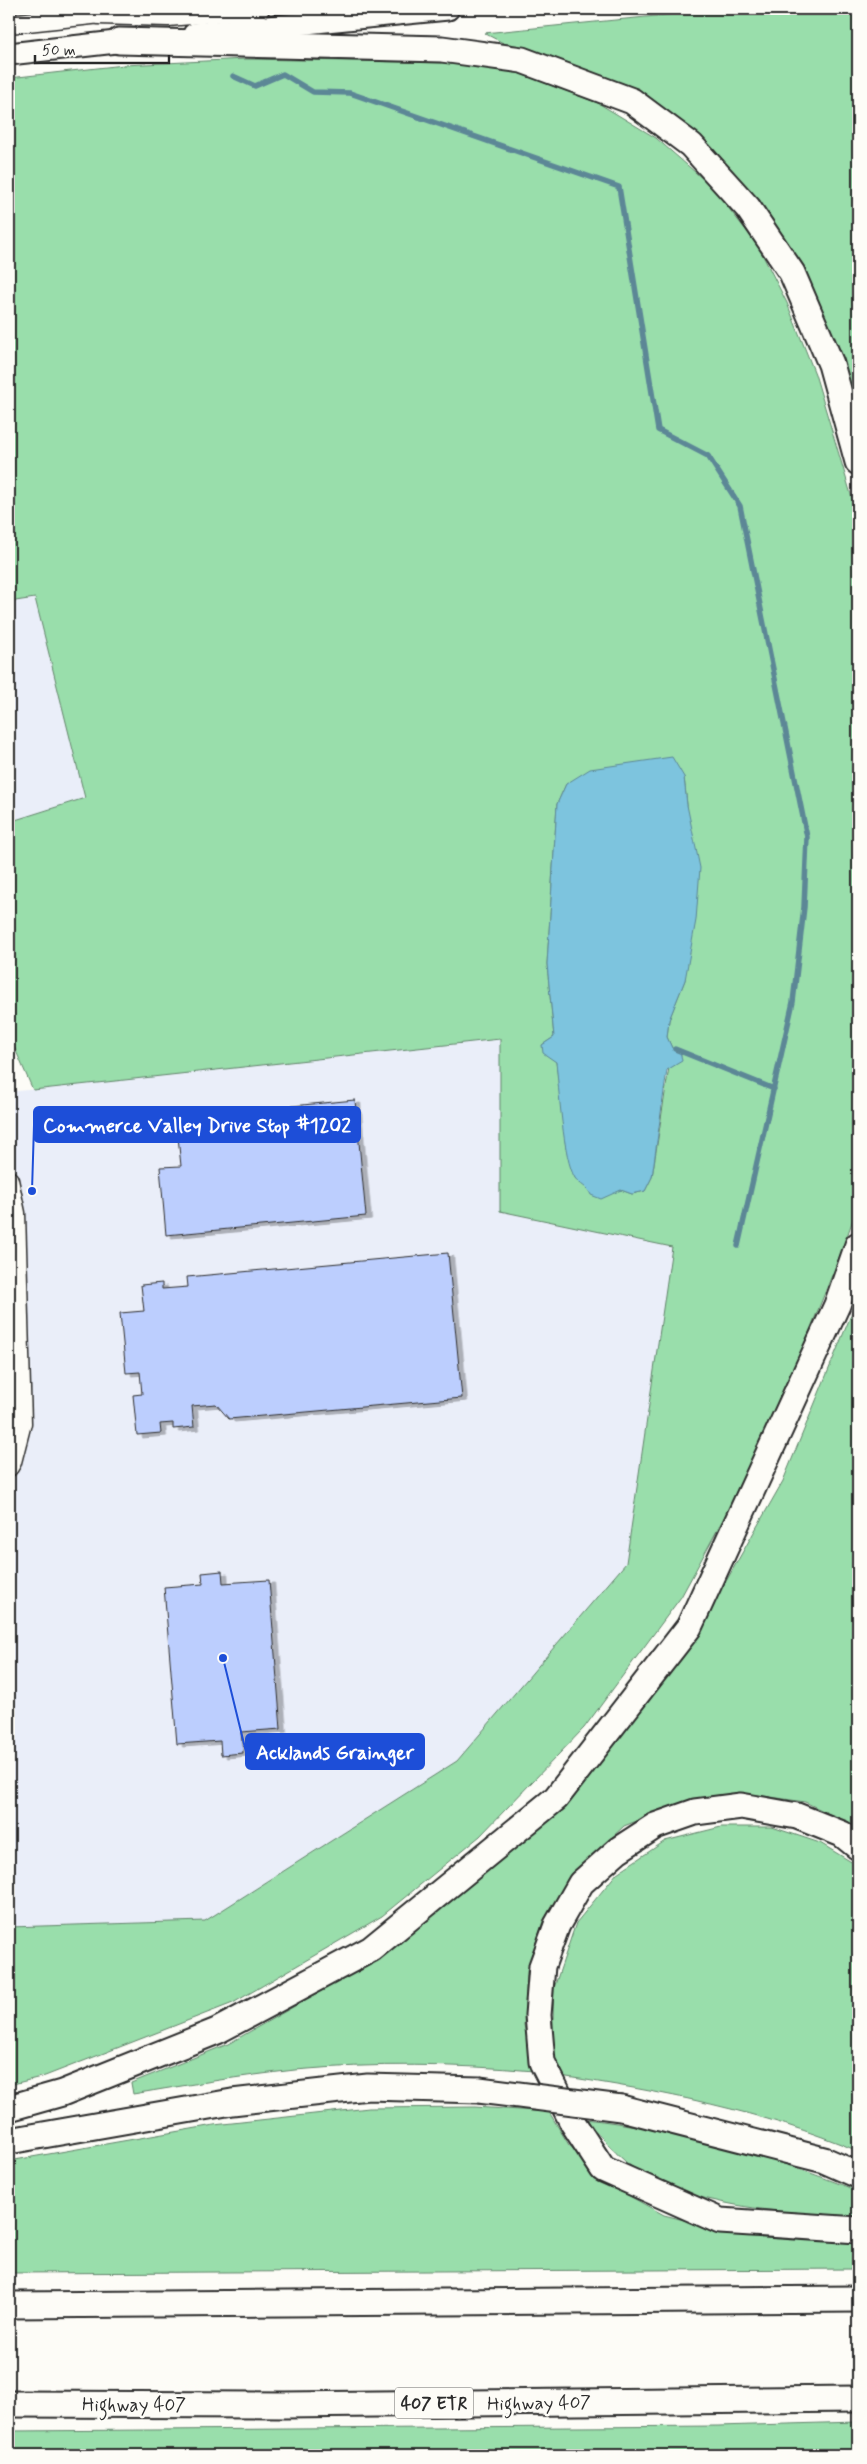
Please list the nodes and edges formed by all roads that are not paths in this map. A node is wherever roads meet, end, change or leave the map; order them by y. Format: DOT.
graph roads {
  1 [pos="139,9"];
  2 [pos="260,9"];
  3 [pos="448,9"];
  4 [pos="98,15"];
  5 [pos="9,24"];
  6 [pos="120,41"];
  7 [pos="9,54"];
  8 [pos="858,462"];
  9 [pos="9,1180"];
  10 [pos="858,1245"];
  11 [pos="9,1467"];
  12 [pos="858,1847"];
  13 [pos="9,2108"];
  14 [pos="9,2141"];
  15 [pos="858,2175"];
  16 [pos="858,2230"];
  17 [pos="858,2299"];
  18 [pos="9,2305"];
  19 [pos="858,2399"];
  20 [pos="9,2404"];
  1 -- 4 [label="street"];
  2 -- 4 [label="street"];
  3 -- 6 [label="main road"];
  4 -- 5 [label="street"];
  6 -- 7 [label="main road"];
  6 -- 8 [label="highway"];
  9 -- 11 [label="street"];
  10 -- 13 [label="highway"];
  12 -- 16 [label="highway"];
  14 -- 15 [label="highway, bridge"];
  17 -- 18 [label="highway"];
  19 -- 20 [label="highway, Highway 407 / 407 ETR"];
}
